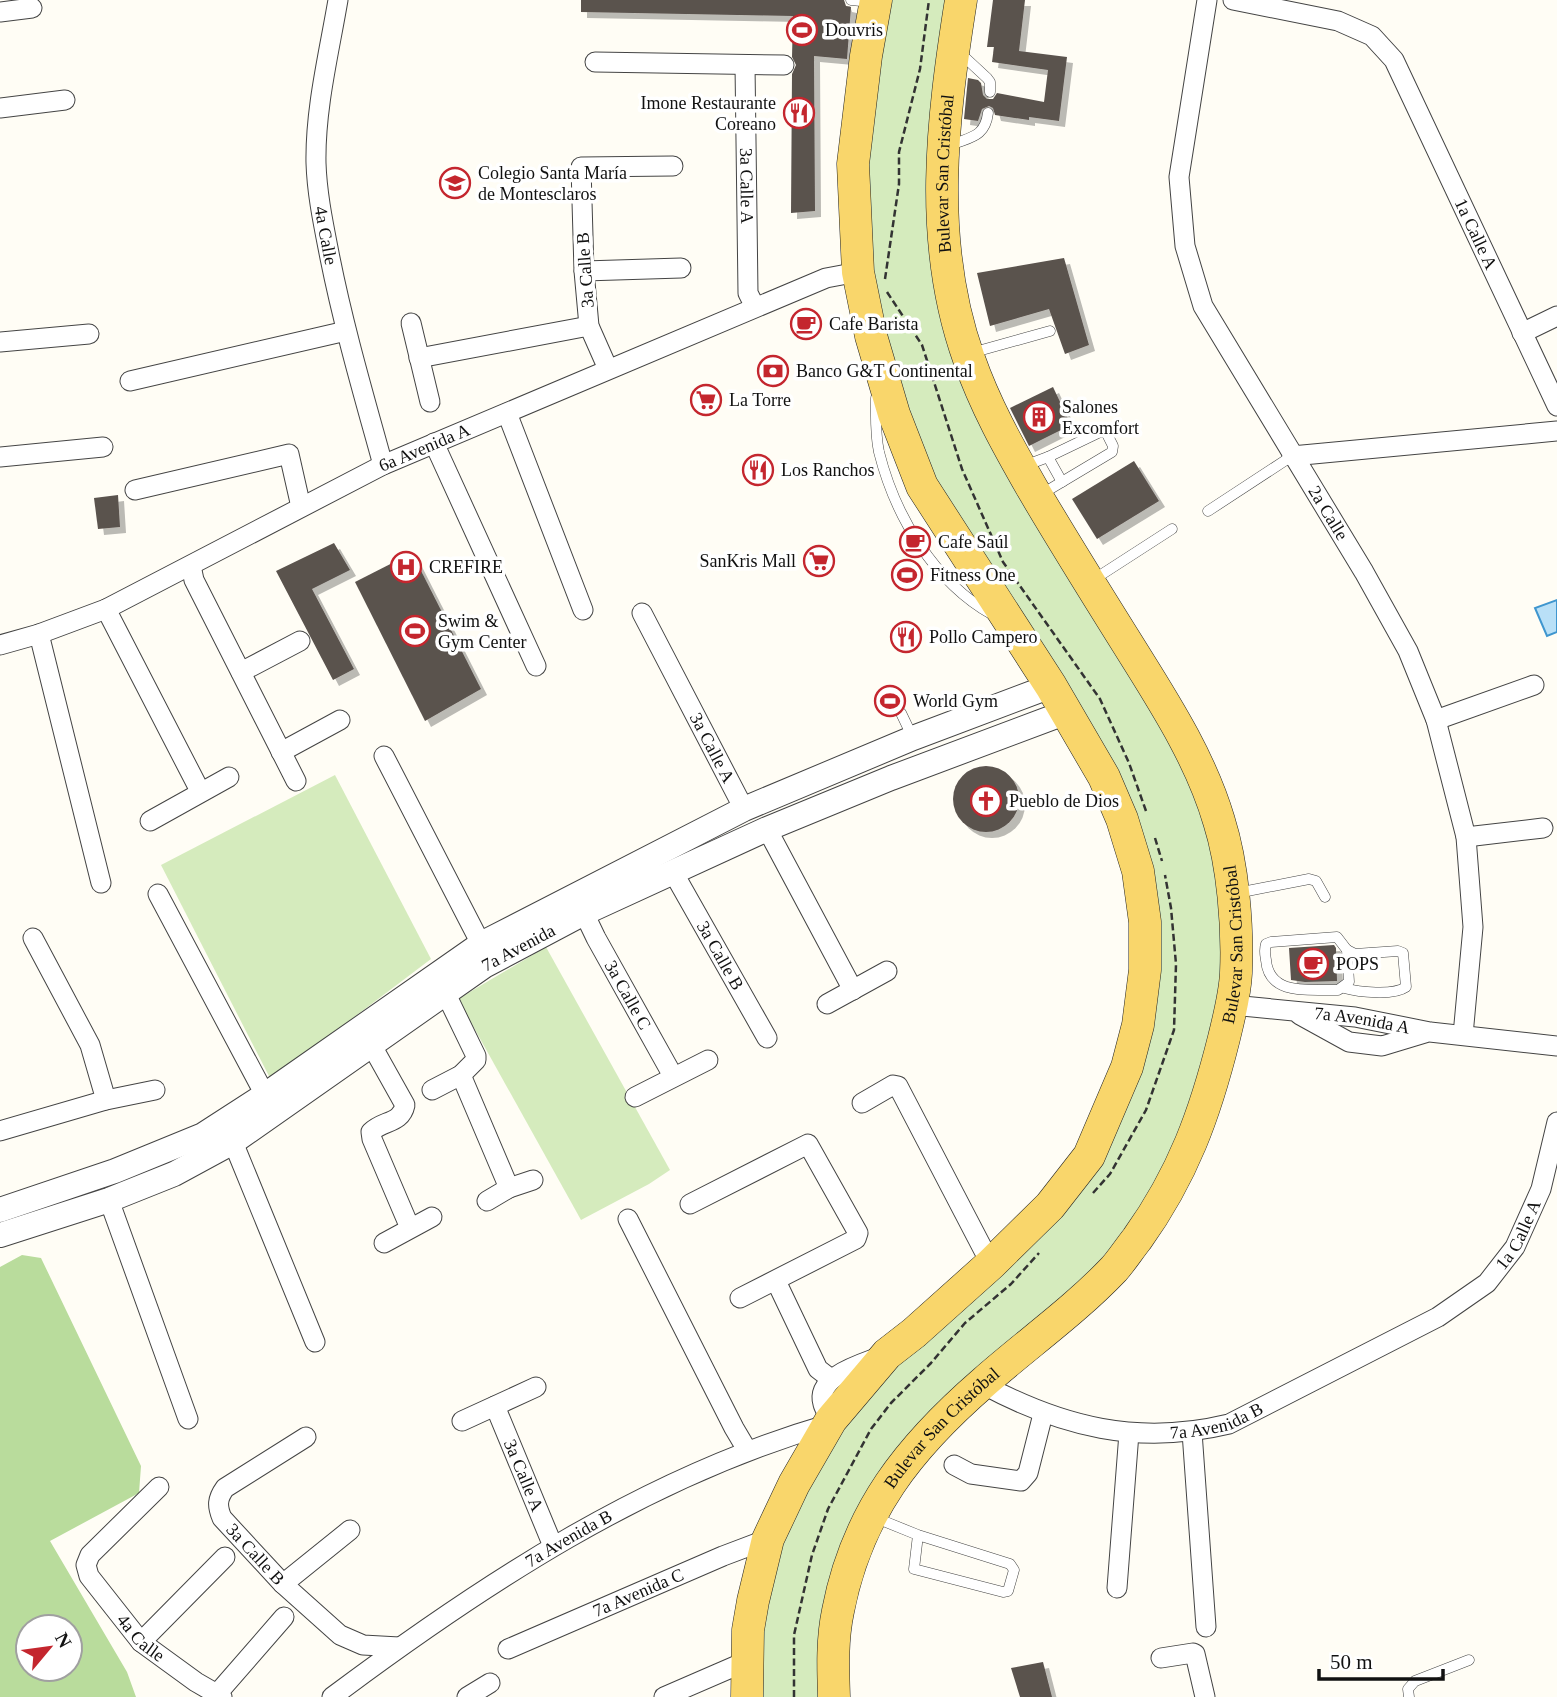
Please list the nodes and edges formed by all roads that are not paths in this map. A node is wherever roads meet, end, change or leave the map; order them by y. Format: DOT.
graph roads {
  1 [pos="338,0"];
  2 [pos="961,0"];
  3 [pos="1207,0"];
  4 [pos="1233,0"];
  5 [pos="868,1"];
  6 [pos="32,8"];
  7 [pos="0,12"];
  8 [pos="953,47"];
  9 [pos="595,62"];
  10 [pos="745,65"];
  11 [pos="784,65"];
  12 [pos="990,92"];
  13 [pos="65,100"];
  14 [pos="0,108"];
  15 [pos="988,113"];
  16 [pos="942,149"];
  17 [pos="673,166"];
  18 [pos="681,268"];
  19 [pos="584,271"];
  20 [pos="858,272"];
  21 [pos="755,307"];
  22 [pos="1557,316"];
  23 [pos="411,323"];
  24 [pos="589,326"];
  25 [pos="346,331"];
  26 [pos="1049,331"];
  27 [pos="1522,333"];
  28 [pos="89,334"];
  29 [pos="0,342"];
  30 [pos="967,355"];
  31 [pos="419,358"];
  32 [pos="608,369"];
  33 [pos="130,380"];
  34 [pos="430,402"];
  35 [pos="1557,406"];
  36 [pos="508,413"];
  37 [pos="1557,431"];
  38 [pos="434,443"];
  39 [pos="103,447"];
  40 [pos="1292,456"];
  41 [pos="0,457"];
  42 [pos="1034,462"];
  43 [pos="383,464"];
  44 [pos="1049,489"];
  45 [pos="135,490"];
  46 [pos="301,507"];
  47 [pos="1208,511"];
  48 [pos="1172,529"];
  49 [pos="191,566"];
  50 [pos="1089,582"];
  51 [pos="106,609"];
  52 [pos="583,610"];
  53 [pos="642,613"];
  54 [pos="39,634"];
  55 [pos="300,641"];
  56 [pos="0,645"];
  57 [pos="536,666"];
  58 [pos="241,672"];
  59 [pos="1534,685"];
  60 [pos="1059,699"];
  61 [pos="901,713"];
  62 [pos="341,720"];
  63 [pos="1436,720"];
  64 [pos="913,738"];
  65 [pos="281,752"];
  66 [pos="880,752"];
  67 [pos="384,756"];
  68 [pos="229,777"];
  69 [pos="891,778"];
  70 [pos="296,781"];
  71 [pos="200,791"];
  72 [pos="744,809"];
  73 [pos="150,821"];
  74 [pos="1543,828"];
  75 [pos="767,830"];
  76 [pos="1466,837"];
  77 [pos="673,872"];
  78 [pos="101,883"];
  79 [pos="1233,893"];
  80 [pos="158,894"];
  81 [pos="1325,897"];
  82 [pos="584,913"];
  83 [pos="33,938"];
  84 [pos="481,944"];
  85 [pos="1347,950"];
  86 [pos="1251,958"];
  87 [pos="887,971"];
  88 [pos="1344,988"];
  89 [pos="853,989"];
  90 [pos="445,992"];
  91 [pos="827,1004"];
  92 [pos="1232,1005"];
  93 [pos="1463,1035"];
  94 [pos="767,1038"];
  95 [pos="372,1046"];
  96 [pos="1557,1046"];
  97 [pos="708,1060"];
  98 [pos="461,1075"];
  99 [pos="673,1076"];
  100 [pos="155,1090"];
  101 [pos="432,1090"];
  102 [pos="265,1095"];
  103 [pos="635,1097"];
  104 [pos="106,1100"];
  105 [pos="862,1103"];
  106 [pos="1557,1122"];
  107 [pos="0,1131"];
  108 [pos="233,1142"];
  109 [pos="533,1180"];
  110 [pos="509,1188"];
  111 [pos="109,1200"];
  112 [pos="487,1201"];
  113 [pos="690,1204"];
  114 [pos="0,1209"];
  115 [pos="432,1217"];
  116 [pos="628,1219"];
  117 [pos="1035,1221"];
  118 [pos="410,1228"];
  119 [pos="0,1235"];
  120 [pos="384,1243"];
  121 [pos="984,1251"];
  122 [pos="776,1281"];
  123 [pos="740,1298"];
  124 [pos="949,1303"];
  125 [pos="1438,1317"];
  126 [pos="315,1342"];
  127 [pos="887,1354"];
  128 [pos="831,1379"];
  129 [pos="982,1384"];
  130 [pos="536,1387"];
  131 [pos="495,1406"];
  132 [pos="1043,1414"];
  133 [pos="188,1419"];
  134 [pos="462,1421"];
  135 [pos="830,1422"];
  136 [pos="1192,1432"];
  137 [pos="1129,1433"];
  138 [pos="306,1437"];
  139 [pos="747,1450"];
  140 [pos="954,1465"];
  141 [pos="159,1487"];
  142 [pos="869,1516"];
  143 [pos="350,1530"];
  144 [pos="918,1535"];
  145 [pos="768,1539"];
  146 [pos="553,1546"];
  147 [pos="225,1557"];
  148 [pos="283,1584"];
  149 [pos="1117,1588"];
  150 [pos="284,1617"];
  151 [pos="1206,1627"];
  152 [pos="141,1642"];
  153 [pos="399,1647"];
  154 [pos="508,1649"];
  155 [pos="1161,1658"];
  156 [pos="1469,1660"];
  157 [pos="747,1661"];
  158 [pos="491,1683"];
  159 [pos="220,1695"];
  160 [pos="332,1697"];
  161 [pos="467,1697"];
  162 [pos="664,1697"];
  163 [pos="747,1697"];
  164 [pos="834,1697"];
  165 [pos="1205,1697"];
  166 [pos="1409,1697"];
  1 -- 25 [label="street, 4a Calle"];
  2 -- 8 [label="main road, Bulevar San Cristóbal"];
  3 -- 40 [label="street, 2a Calle"];
  4 -- 27 [label="street, 1a Calle A"];
  5 -- 20 [label="main road"];
  6 -- 7 [label="street"];
  8 -- 12 [label="lane"];
  8 -- 16 [label="main road, Bulevar San Cristóbal"];
  9 -- 10 [label="street"];
  10 -- 11 [label="street"];
  10 -- 21 [label="street, 3a Calle A"];
  13 -- 14 [label="street"];
  15 -- 16 [label="lane"];
  16 -- 30 [label="main road, Bulevar San Cristóbal"];
  17 -- 19 [label="street, 3a Calle B"];
  18 -- 19 [label="street"];
  19 -- 24 [label="street, 3a Calle B"];
  20 -- 21 [label="street, 6a Avenida A"];
  20 -- 60 [label="main road"];
  21 -- 32 [label="street, 6a Avenida A"];
  22 -- 27 [label="street"];
  23 -- 31 [label="street"];
  24 -- 31 [label="street"];
  24 -- 32 [label="street, 3a Calle B"];
  25 -- 33 [label="street"];
  25 -- 43 [label="street, 4a Calle"];
  26 -- 30 [label="lane"];
  27 -- 35 [label="street, 1a Calle A"];
  28 -- 29 [label="street"];
  30 -- 42 [label="main road, Bulevar San Cristóbal"];
  31 -- 34 [label="street"];
  32 -- 36 [label="street, 6a Avenida A"];
  36 -- 38 [label="street, 6a Avenida A"];
  36 -- 52 [label="street"];
  37 -- 40 [label="street"];
  38 -- 43 [label="street, 6a Avenida A"];
  38 -- 57 [label="street"];
  39 -- 41 [label="street"];
  40 -- 47 [label="lane"];
  40 -- 63 [label="street, 2a Calle"];
  42 -- 44 [label="main road, Bulevar San Cristóbal"];
  42 -- 44 [label="lane"];
  43 -- 46 [label="street, 6a Avenida A"];
  44 -- 50 [label="main road, Bulevar San Cristóbal"];
  45 -- 46 [label="street"];
  46 -- 49 [label="street, 6a Avenida A"];
  48 -- 50 [label="lane"];
  49 -- 51 [label="street, 6a Avenida A"];
  49 -- 58 [label="street"];
  50 -- 79 [label="main road, Bulevar San Cristóbal"];
  51 -- 54 [label="street, 6a Avenida A"];
  51 -- 71 [label="street"];
  53 -- 72 [label="street, 3a Calle A"];
  54 -- 56 [label="street, 6a Avenida A"];
  54 -- 78 [label="street"];
  55 -- 58 [label="street"];
  58 -- 65 [label="street"];
  59 -- 63 [label="street"];
  60 -- 64 [label="street, 7a Avenida"];
  60 -- 69 [label="street, 7a Avenida"];
  60 -- 117 [label="main road"];
  61 -- 64 [label="lane"];
  62 -- 65 [label="street"];
  63 -- 76 [label="street, 2a Calle"];
  64 -- 66 [label="street, 7a Avenida"];
  65 -- 70 [label="street"];
  66 -- 69 [label="street"];
  66 -- 72 [label="street, 7a Avenida"];
  67 -- 84 [label="street"];
  68 -- 71 [label="street"];
  69 -- 75 [label="street, 7a Avenida"];
  71 -- 73 [label="street"];
  72 -- 84 [label="street, 7a Avenida"];
  74 -- 76 [label="street"];
  75 -- 77 [label="street, 7a Avenida"];
  75 -- 89 [label="street"];
  76 -- 93 [label="street, 2a Calle"];
  77 -- 82 [label="street, 7a Avenida"];
  77 -- 94 [label="street, 3a Calle B"];
  79 -- 81 [label="lane"];
  79 -- 86 [label="main road, Bulevar San Cristóbal"];
  80 -- 102 [label="street"];
  82 -- 90 [label="street, 7a Avenida"];
  82 -- 99 [label="street, 3a Calle C"];
  83 -- 104 [label="street"];
  84 -- 102 [label="street, 7a Avenida"];
  85 -- 86 [label="lane"];
  85 -- 88 [label="lane"];
  85 -- 88 [label="lane"];
  86 -- 88 [label="lane"];
  86 -- 92 [label="main road, Bulevar San Cristóbal"];
  87 -- 89 [label="street"];
  89 -- 91 [label="street"];
  90 -- 95 [label="street, 7a Avenida"];
  90 -- 98 [label="street"];
  92 -- 93 [label="street, 7a Avenida A"];
  92 -- 129 [label="main road, Bulevar San Cristóbal"];
  93 -- 96 [label="street, 7a Avenida A"];
  95 -- 108 [label="street, 7a Avenida"];
  95 -- 118 [label="street"];
  97 -- 99 [label="street"];
  98 -- 101 [label="street"];
  98 -- 110 [label="street"];
  99 -- 103 [label="street"];
  100 -- 104 [label="street"];
  102 -- 114 [label="street, 7a Avenida"];
  104 -- 107 [label="street"];
  105 -- 121 [label="street"];
  106 -- 125 [label="street, 1a Calle A"];
  108 -- 111 [label="street, 7a Avenida"];
  108 -- 126 [label="street"];
  109 -- 110 [label="street"];
  110 -- 112 [label="street"];
  111 -- 119 [label="street, 7a Avenida"];
  111 -- 133 [label="street"];
  113 -- 122 [label="street"];
  115 -- 118 [label="street"];
  116 -- 139 [label="street"];
  117 -- 121 [label="street"];
  117 -- 124 [label="main road"];
  118 -- 120 [label="street"];
  121 -- 124 [label="street"];
  122 -- 123 [label="street"];
  122 -- 128 [label="street"];
  124 -- 127 [label="main road"];
  125 -- 136 [label="street, 7a Avenida B"];
  127 -- 128 [label="street"];
  127 -- 135 [label="main road"];
  128 -- 135 [label="street"];
  129 -- 132 [label="street, 7a Avenida B"];
  129 -- 142 [label="main road, Bulevar San Cristóbal"];
  130 -- 131 [label="street"];
  131 -- 134 [label="street"];
  131 -- 146 [label="street, 3a Calle A"];
  132 -- 137 [label="street, 7a Avenida B"];
  132 -- 140 [label="street"];
  135 -- 139 [label="street, 7a Avenida B"];
  135 -- 145 [label="main road"];
  136 -- 137 [label="street, 7a Avenida B"];
  136 -- 151 [label="street"];
  137 -- 149 [label="street"];
  138 -- 148 [label="street, 3a Calle B"];
  139 -- 146 [label="street, 7a Avenida B"];
  141 -- 152 [label="street, 4a Calle"];
  142 -- 144 [label="lane"];
  142 -- 164 [label="main road, Bulevar San Cristóbal"];
  143 -- 148 [label="street"];
  144 -- 144 [label="lane"];
  145 -- 154 [label="street, 7a Avenida C"];
  145 -- 157 [label="main road"];
  146 -- 153 [label="street, 7a Avenida B"];
  147 -- 152 [label="street"];
  148 -- 153 [label="street, 3a Calle B"];
  150 -- 159 [label="street"];
  152 -- 159 [label="street, 4a Calle"];
  153 -- 160 [label="street, 7a Avenida B"];
  155 -- 165 [label="street"];
  156 -- 166 [label="lane"];
  157 -- 162 [label="street"];
  157 -- 163 [label="main road"];
  158 -- 161 [label="street"];
}
